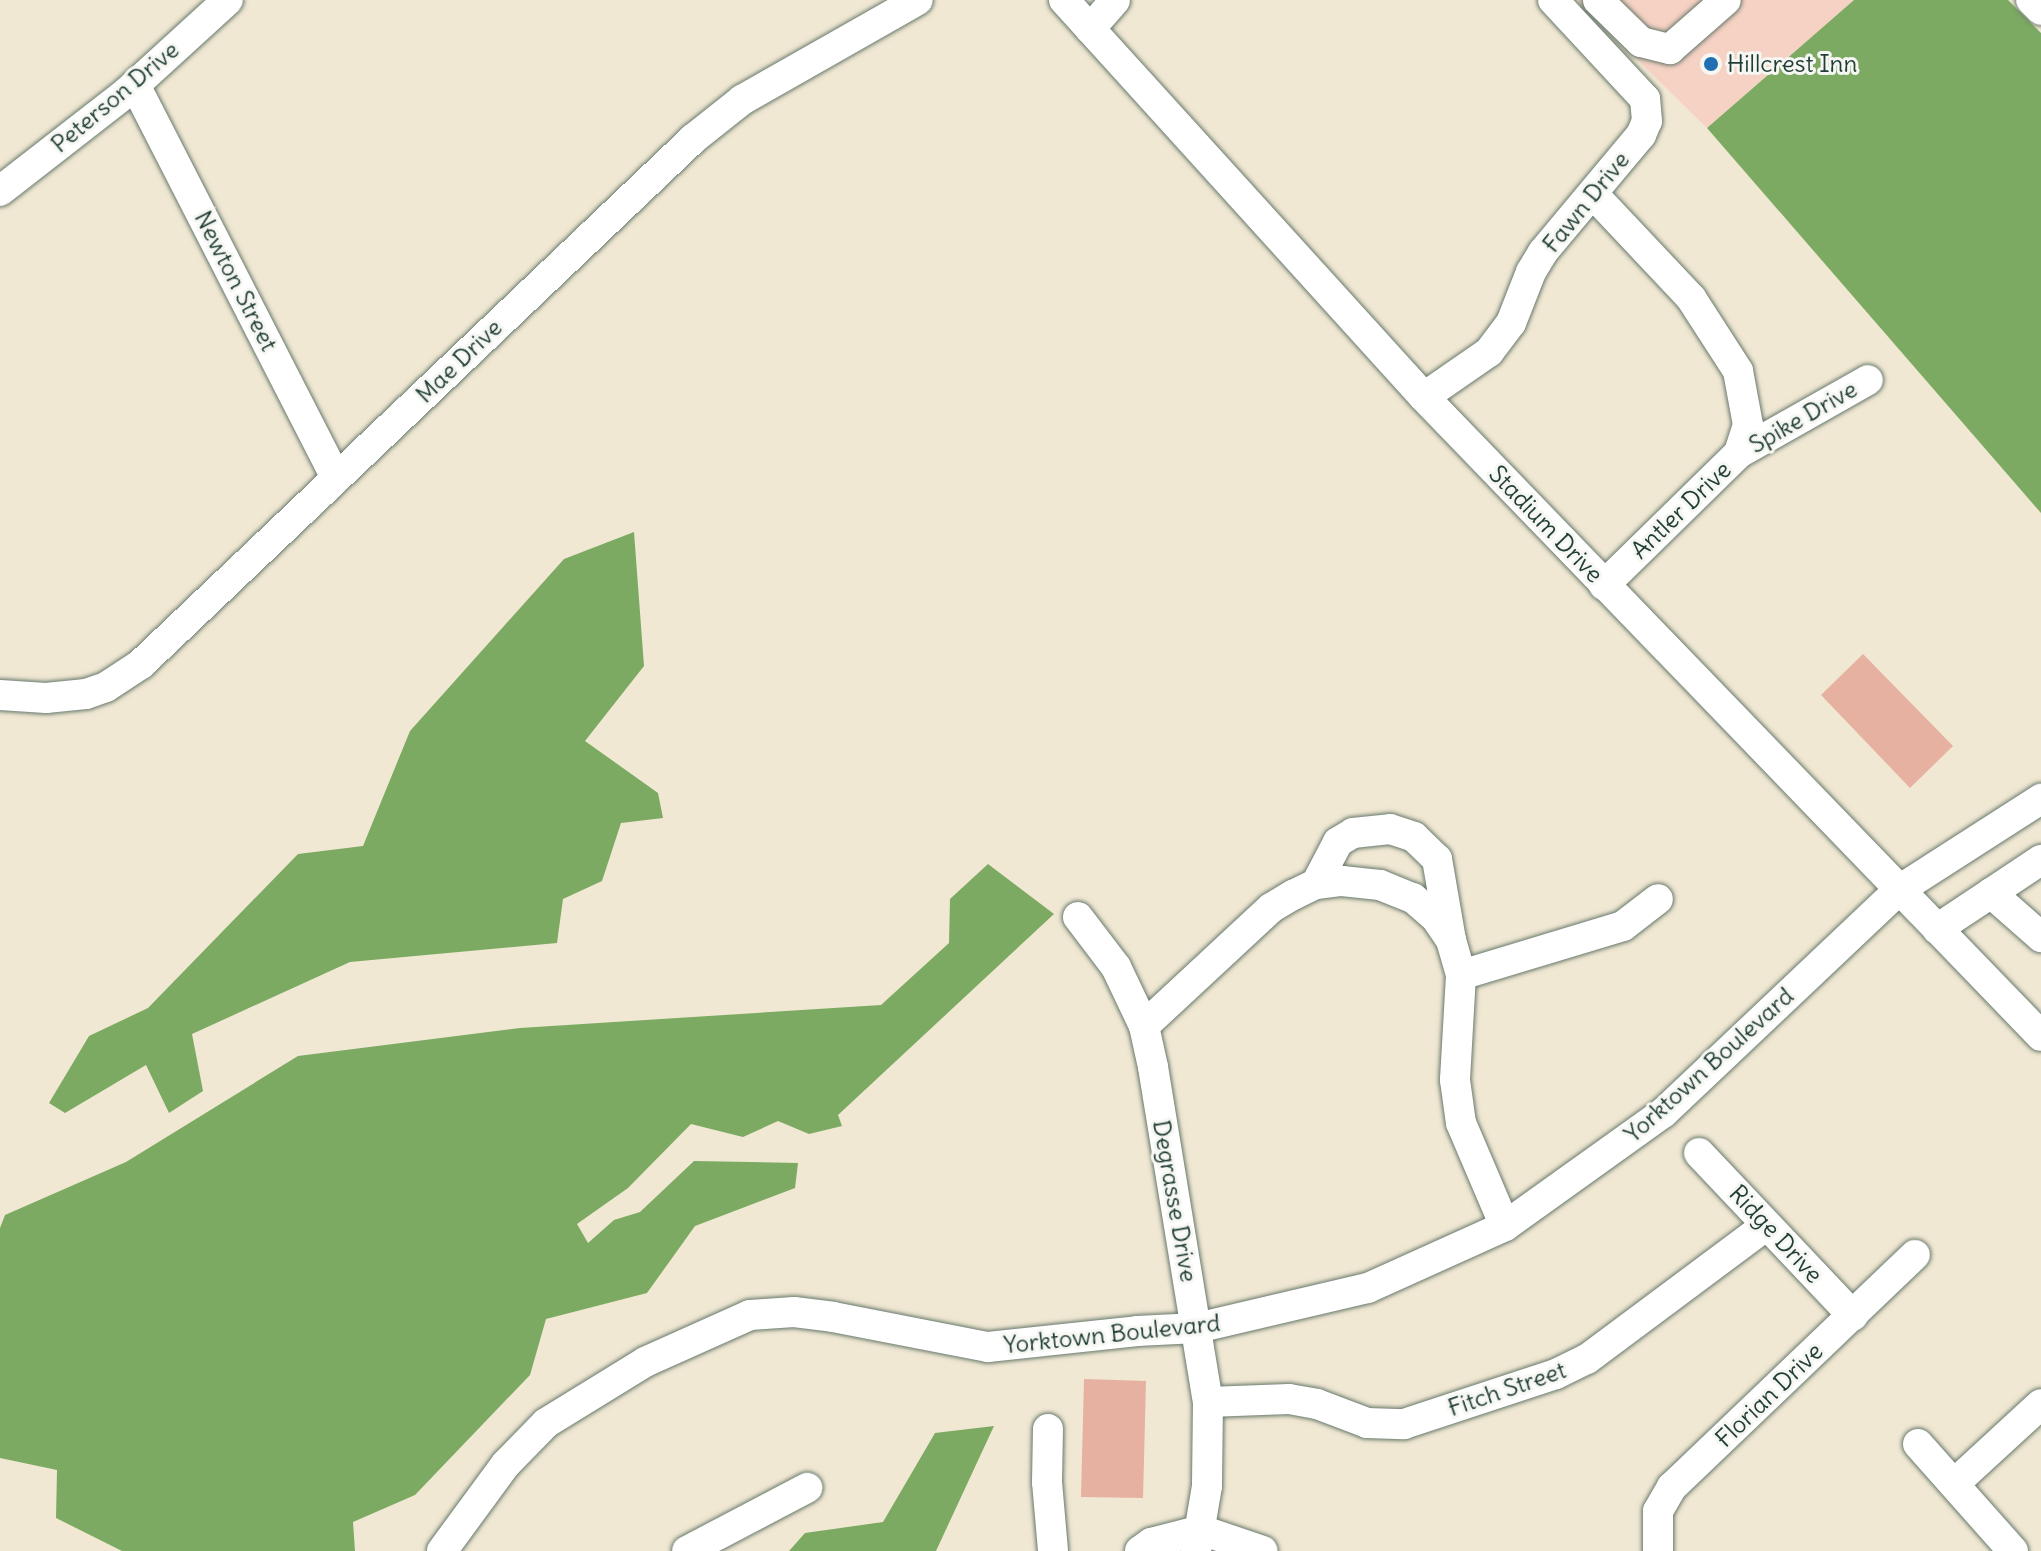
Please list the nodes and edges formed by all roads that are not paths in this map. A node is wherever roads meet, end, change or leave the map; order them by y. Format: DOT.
graph roads {
  1 [pos="228,0"];
  2 [pos="918,0"];
  3 [pos="1064,0"];
  4 [pos="1115,0"];
  5 [pos="1553,0"];
  6 [pos="1598,0"];
  7 [pos="1726,0"];
  8 [pos="2031,0"];
  9 [pos="2041,10"];
  10 [pos="1090,29"];
  11 [pos="135,85"];
  12 [pos="0,191"];
  13 [pos="1593,194"];
  14 [pos="1868,380"];
  15 [pos="1424,397"];
  16 [pos="1739,453"];
  17 [pos="336,478"];
  18 [pos="1604,585"];
  19 [pos="0,695"];
  20 [pos="2041,799"];
  21 [pos="2041,860"];
  22 [pos="1316,884"];
  23 [pos="1899,890"];
  24 [pos="1984,898"];
  25 [pos="1658,899"];
  26 [pos="1078,917"];
  27 [pos="1937,929"];
  28 [pos="2041,937"];
  29 [pos="1451,940"];
  30 [pos="1461,975"];
  31 [pos="1144,1026"];
  32 [pos="2041,1036"];
  33 [pos="1699,1153"];
  34 [pos="1767,1225"];
  35 [pos="1505,1226"];
  36 [pos="1915,1255"];
  37 [pos="1853,1316"];
  38 [pos="1197,1328"];
  39 [pos="1208,1402"];
  40 [pos="2041,1404"];
  41 [pos="1048,1429"];
  42 [pos="1918,1444"];
  43 [pos="1954,1484"];
  44 [pos="807,1488"];
  45 [pos="1198,1541"];
  46 [pos="442,1551"];
  47 [pos="687,1551"];
  48 [pos="1053,1551"];
  49 [pos="1140,1551"];
  50 [pos="1263,1551"];
  51 [pos="1658,1551"];
  52 [pos="2013,1551"];
  1 -- 11 [label="street, Peterson Drive"];
  2 -- 17 [label="street, Mae Drive"];
  3 -- 10 [label="street, Stadium Drive"];
  4 -- 10 [label="street"];
  5 -- 13 [label="street, Fawn Drive"];
  6 -- 7 [label="street"];
  8 -- 9 [label="street"];
  10 -- 15 [label="street, Stadium Drive"];
  11 -- 12 [label="street, Peterson Drive"];
  11 -- 17 [label="street, Newton Street"];
  13 -- 15 [label="street, Fawn Drive"];
  13 -- 16 [label="street, Antler Drive"];
  14 -- 16 [label="street, Spike Drive"];
  15 -- 18 [label="street, Stadium Drive"];
  16 -- 18 [label="street, Antler Drive"];
  17 -- 19 [label="street, Mae Drive"];
  18 -- 23 [label="street, Stadium Drive"];
  20 -- 23 [label="street, Yorktown Boulevard"];
  21 -- 24 [label="street"];
  22 -- 29 [label="street"];
  22 -- 29 [label="street"];
  22 -- 31 [label="street"];
  23 -- 27 [label="street, Stadium Drive"];
  23 -- 35 [label="street, Yorktown Boulevard"];
  24 -- 27 [label="street"];
  24 -- 28 [label="street"];
  25 -- 30 [label="street"];
  26 -- 31 [label="street, Degrasse Drive"];
  27 -- 32 [label="street, Stadium Drive"];
  29 -- 30 [label="street"];
  30 -- 35 [label="street"];
  31 -- 38 [label="street, Degrasse Drive"];
  33 -- 34 [label="street, Ridge Drive"];
  34 -- 37 [label="street, Ridge Drive"];
  34 -- 39 [label="street, Fitch Street"];
  35 -- 38 [label="street, Yorktown Boulevard"];
  36 -- 37 [label="street, Florian Drive"];
  37 -- 51 [label="street, Florian Drive"];
  38 -- 39 [label="street, Degrasse Drive"];
  38 -- 46 [label="street, Yorktown Boulevard"];
  39 -- 45 [label="street, Degrasse Drive"];
  40 -- 43 [label="street"];
  41 -- 48 [label="street"];
  42 -- 43 [label="street"];
  43 -- 52 [label="street"];
  44 -- 47 [label="street"];
  45 -- 49 [label="street"];
  45 -- 50 [label="street"];
}
